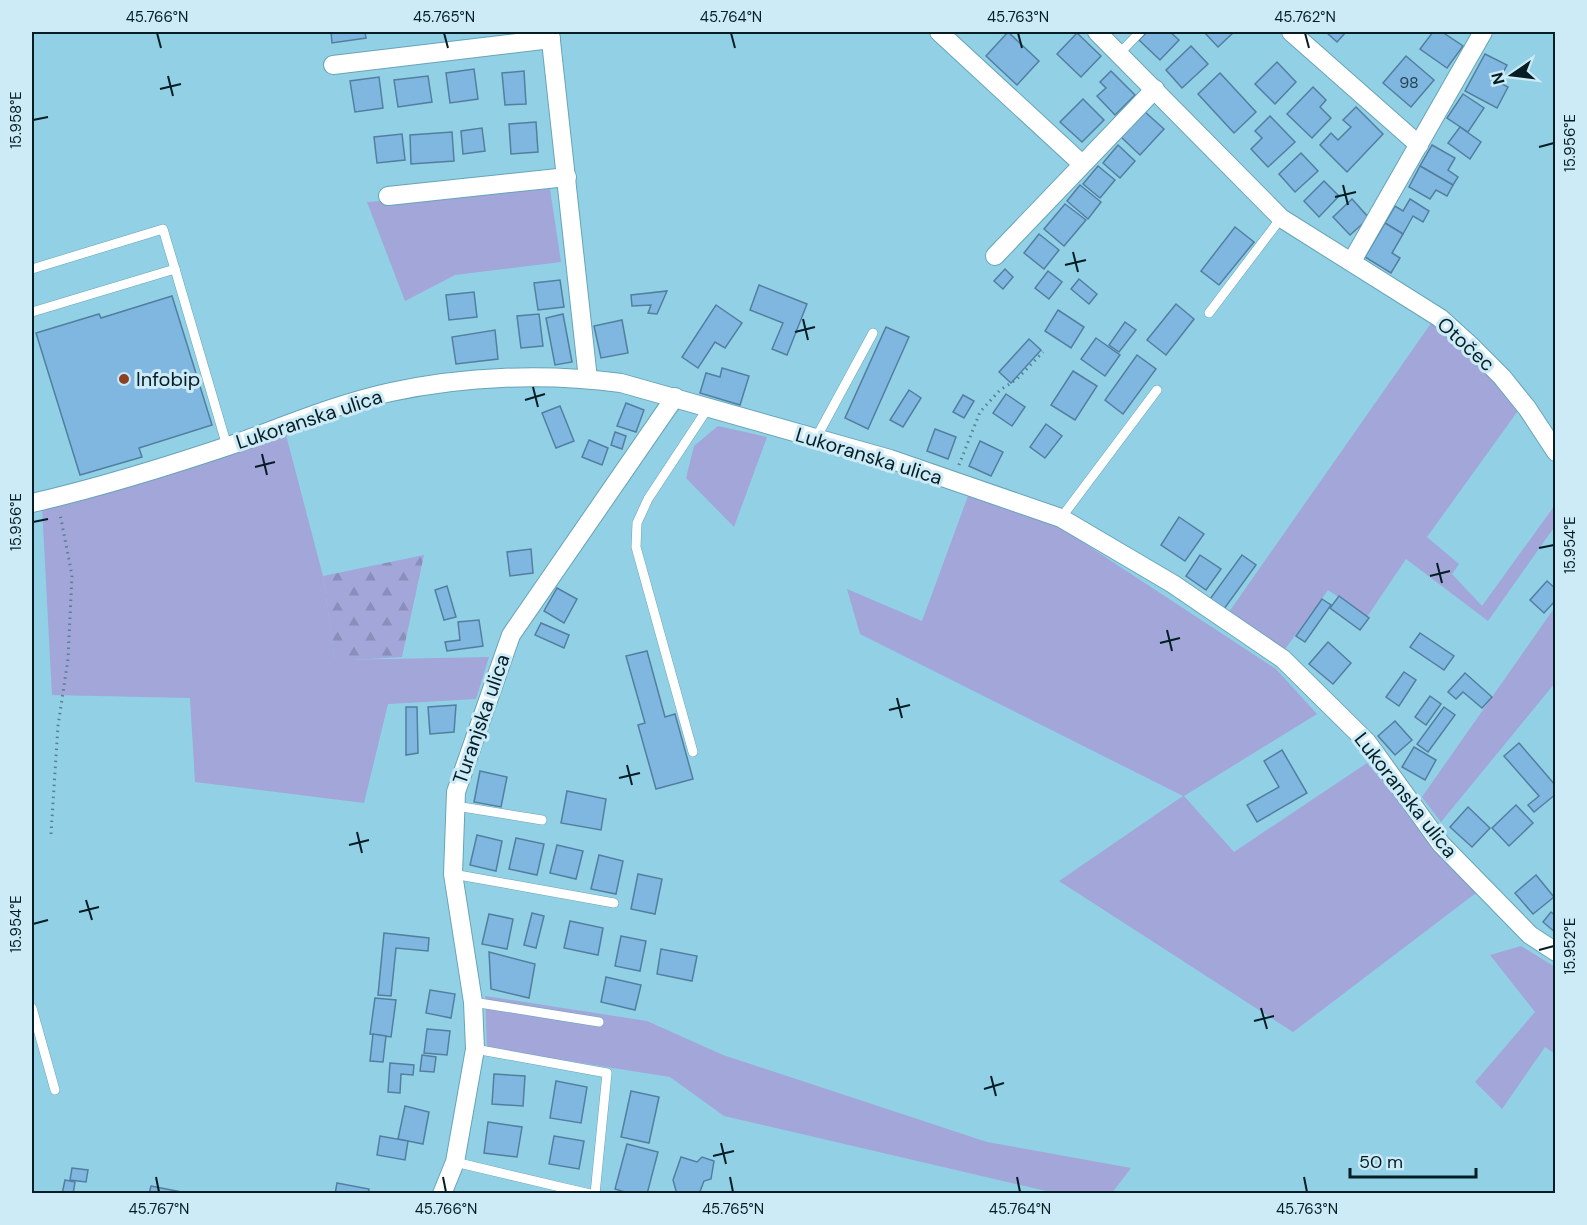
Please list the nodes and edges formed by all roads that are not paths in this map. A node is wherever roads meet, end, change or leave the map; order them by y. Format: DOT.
graph roads {
  1 [pos="939,32"];
  2 [pos="1097,32"];
  3 [pos="1140,32"];
  4 [pos="1291,32"];
  5 [pos="1483,32"];
  6 [pos="551,35"];
  7 [pos="1119,54"];
  8 [pos="333,65"];
  9 [pos="1155,89"];
  10 [pos="1419,145"];
  11 [pos="1082,164"];
  12 [pos="567,177"];
  13 [pos="388,196"];
  14 [pos="1281,218"];
  15 [pos="995,256"];
  16 [pos="1352,261"];
  17 [pos="32,269"];
  18 [pos="175,269"];
  19 [pos="32,312"];
  20 [pos="1209,313"];
  21 [pos="873,333"];
  22 [pos="588,379"];
  23 [pos="1157,390"];
  24 [pos="675,398"];
  25 [pos="708,408"];
  26 [pos="815,440"];
  27 [pos="227,446"];
  28 [pos="1556,452"];
  29 [pos="32,503"];
  30 [pos="1060,518"];
  31 [pos="693,752"];
  32 [pos="456,806"];
  33 [pos="542,820"];
  34 [pos="453,874"];
  35 [pos="614,903"];
  36 [pos="1556,952"];
  37 [pos="473,1002"];
  38 [pos="32,1008"];
  39 [pos="599,1022"];
  40 [pos="475,1049"];
  41 [pos="55,1090"];
  42 [pos="455,1162"];
  43 [pos="441,1194"];
  44 [pos="590,1194"];
  45 [pos="595,1194"];
  1 -- 11 [label="street"];
  2 -- 7 [label="street, Otočec"];
  3 -- 7 [label="lane"];
  4 -- 10 [label="street"];
  5 -- 10 [label="street"];
  6 -- 8 [label="street"];
  6 -- 12 [label="street"];
  7 -- 9 [label="street, Otočec"];
  9 -- 11 [label="street"];
  9 -- 14 [label="street, Otočec"];
  10 -- 16 [label="street"];
  11 -- 15 [label="street"];
  12 -- 13 [label="street"];
  12 -- 22 [label="street"];
  14 -- 16 [label="street, Otočec"];
  14 -- 20 [label="lane"];
  16 -- 28 [label="street, Otočec"];
  17 -- 18 [label="lane"];
  18 -- 19 [label="lane"];
  18 -- 27 [label="lane"];
  21 -- 26 [label="lane"];
  22 -- 24 [label="street, Lukoranska ulica"];
  22 -- 27 [label="street, Lukoranska ulica"];
  23 -- 30 [label="lane"];
  24 -- 25 [label="street, Lukoranska ulica"];
  24 -- 32 [label="street, Turanjska ulica"];
  25 -- 26 [label="street, Lukoranska ulica"];
  25 -- 31 [label="lane"];
  26 -- 30 [label="street, Lukoranska ulica"];
  27 -- 29 [label="street, Lukoranska ulica"];
  30 -- 36 [label="street, Lukoranska ulica"];
  32 -- 33 [label="lane"];
  32 -- 34 [label="street, Turanjska ulica"];
  34 -- 35 [label="lane"];
  34 -- 37 [label="street, Turanjska ulica"];
  37 -- 39 [label="lane"];
  37 -- 40 [label="street, Turanjska ulica"];
  38 -- 41 [label="lane"];
  40 -- 42 [label="street, Turanjska ulica"];
  40 -- 45 [label="lane"];
  42 -- 43 [label="street, Turanjska ulica"];
  42 -- 44 [label="lane"];
}
